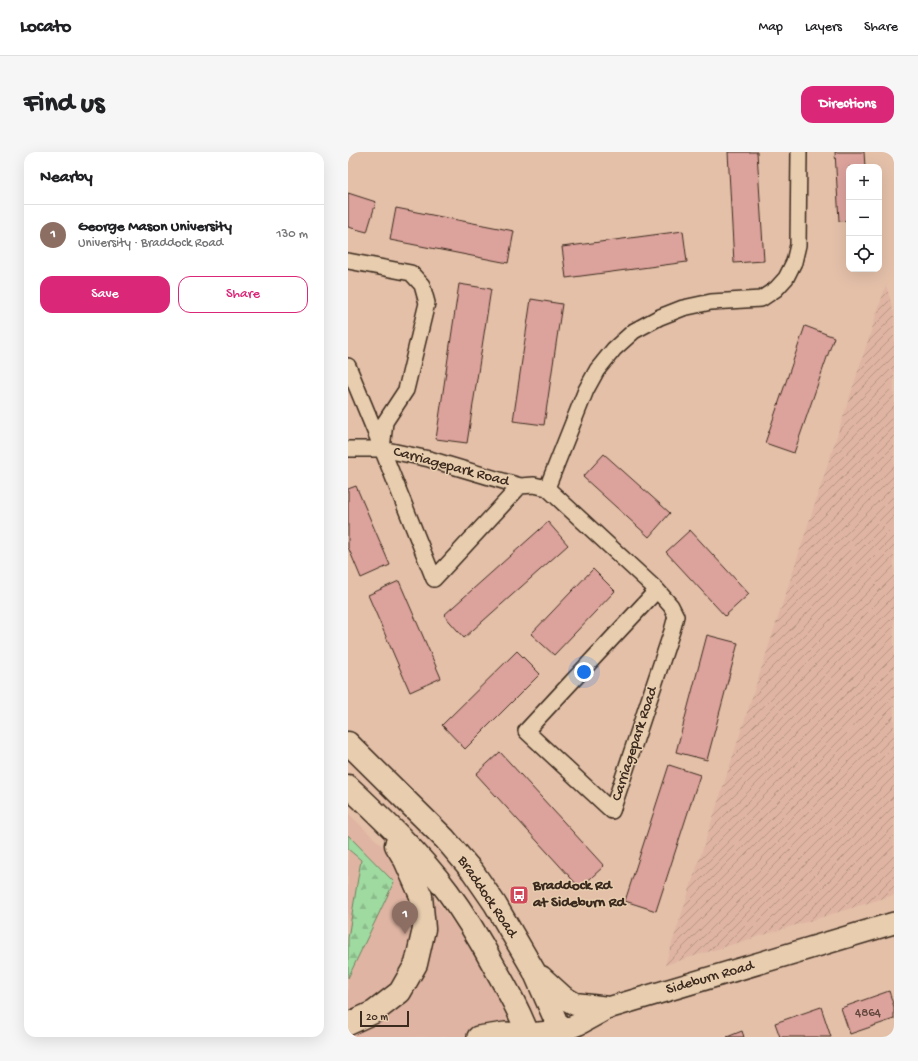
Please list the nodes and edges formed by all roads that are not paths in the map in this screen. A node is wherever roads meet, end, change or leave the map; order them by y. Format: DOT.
graph roads {
  1 [pos="799,152"];
  2 [pos="348,261"];
  3 [pos="348,366"];
  4 [pos="348,448"];
  5 [pos="382,449"];
  6 [pos="520,486"];
  7 [pos="547,488"];
  8 [pos="657,590"];
  9 [pos="348,743"];
  10 [pos="348,786"];
  11 [pos="376,813"];
  12 [pos="894,923"];
  13 [pos="534,971"];
  14 [pos="608,1008"];
  15 [pos="348,1024"];
  16 [pos="562,1034"];
  17 [pos="525,1036"];
  18 [pos="478,1037"];
  1 -- 7 [label="street"];
  2 -- 5 [label="street, Carriagepark Road"];
  3 -- 5 [label="street, Carriagepark Road"];
  4 -- 5 [label="street, Carriagepark Road"];
  5 -- 6 [label="street, Carriagepark Road"];
  5 -- 6 [label="street, Carriagepark Road"];
  6 -- 7 [label="street, Carriagepark Road"];
  7 -- 8 [label="street, Carriagepark Road"];
  8 -- 8 [label="street, Carriagepark Road"];
  9 -- 13 [label="main road, Braddock Road"];
  10 -- 11 [label="main road, Braddock Road"];
  11 -- 15 [label="main road"];
  11 -- 17 [label="main road, Braddock Road"];
  12 -- 14 [label="street, Sideburn Road"];
  13 -- 14 [label="main road"];
  13 -- 16 [label="main road, Braddock Road"];
  14 -- 16 [label="street, Sideburn Road"];
  16 -- 17 [label="street, Sideburn Road"];
  17 -- 18 [label="street, Sideburn Road"];
}
